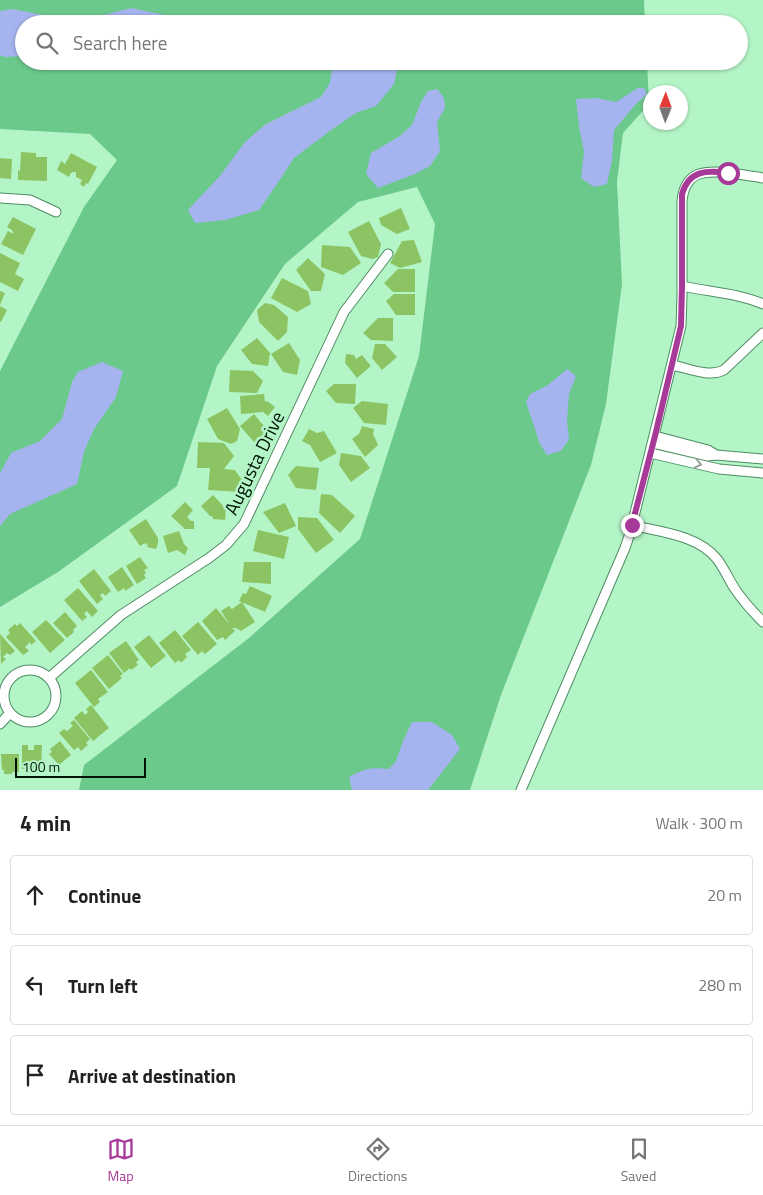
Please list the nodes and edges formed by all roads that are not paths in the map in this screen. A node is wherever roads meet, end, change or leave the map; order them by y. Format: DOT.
graph roads {
  1 [pos="763,178"];
  2 [pos="0,198"];
  3 [pos="56,212"];
  4 [pos="388,254"];
  5 [pos="682,286"];
  6 [pos="763,304"];
  7 [pos="763,333"];
  8 [pos="672,364"];
  9 [pos="654,440"];
  10 [pos="650,453"];
  11 [pos="763,459"];
  12 [pos="763,473"];
  13 [pos="632,525"];
  14 [pos="763,622"];
  15 [pos="49,678"];
  16 [pos="10,713"];
  17 [pos="0,724"];
  18 [pos="521,790"];
  1 -- 5 [label="street"];
  2 -- 3 [label="street"];
  4 -- 15 [label="street, Augusta Drive"];
  5 -- 6 [label="street"];
  5 -- 8 [label="street"];
  7 -- 8 [label="street"];
  8 -- 9 [label="street"];
  9 -- 10 [label="street"];
  9 -- 11 [label="street"];
  10 -- 12 [label="street, one-way"];
  10 -- 13 [label="street"];
  13 -- 14 [label="street"];
  13 -- 18 [label="street"];
  15 -- 16 [label="street"];
  15 -- 16 [label="street"];
  16 -- 17 [label="street"];
}
